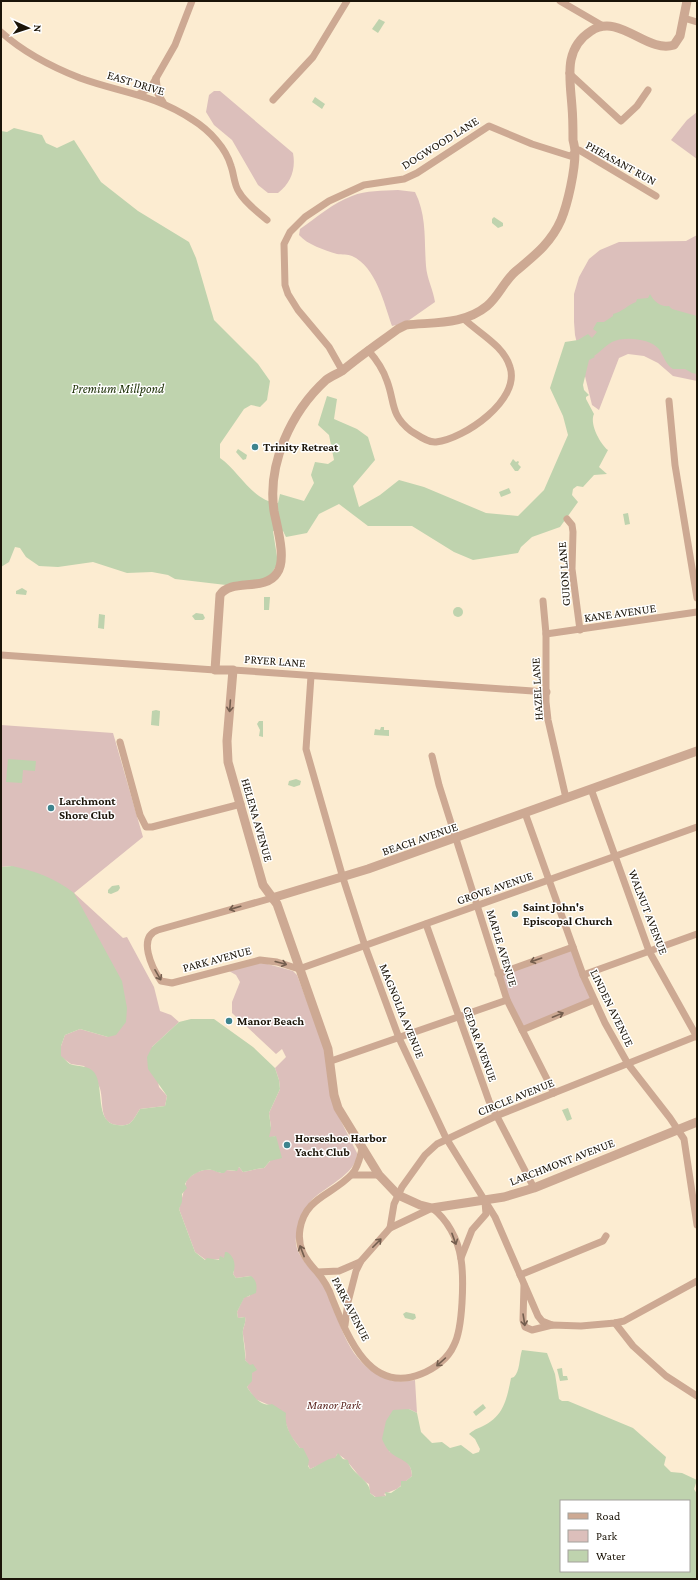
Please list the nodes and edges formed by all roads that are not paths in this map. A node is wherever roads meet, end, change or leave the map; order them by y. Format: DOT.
graph roads {
  1 [pos="192,1"];
  2 [pos="347,1"];
  3 [pos="560,1"];
  4 [pos="687,1"];
  5 [pos="684,18"];
  6 [pos="697,22"];
  7 [pos="603,26"];
  8 [pos="1,32"];
  9 [pos="569,73"];
  10 [pos="156,77"];
  11 [pos="648,90"];
  12 [pos="139,94"];
  13 [pos="273,100"];
  14 [pos="163,102"];
  15 [pos="575,152"];
  16 [pos="656,196"];
  17 [pos="267,220"];
  18 [pos="464,319"];
  19 [pos="368,350"];
  20 [pos="342,370"];
  21 [pos="669,401"];
  22 [pos="567,519"];
  23 [pos="697,598"];
  24 [pos="543,601"];
  25 [pos="697,612"];
  26 [pos="580,630"];
  27 [pos="546,634"];
  28 [pos="1,655"];
  29 [pos="215,670"];
  30 [pos="233,670"];
  31 [pos="311,676"];
  32 [pos="547,692"];
  33 [pos="120,742"];
  34 [pos="697,751"];
  35 [pos="432,756"];
  36 [pos="591,789"];
  37 [pos="566,798"];
  38 [pos="241,804"];
  39 [pos="525,813"];
  40 [pos="697,827"];
  41 [pos="456,839"];
  42 [pos="615,857"];
  43 [pos="343,878"];
  44 [pos="548,881"];
  45 [pos="272,898"];
  46 [pos="478,906"];
  47 [pos="426,924"];
  48 [pos="697,934"];
  49 [pos="148,938"];
  50 [pos="365,946"];
  51 [pos="573,948"];
  52 [pos="649,951"];
  53 [pos="299,969"];
  54 [pos="498,974"];
  55 [pos="583,974"];
  56 [pos="507,1000"];
  57 [pos="594,1000"];
  58 [pos="459,1017"];
  59 [pos="522,1030"];
  60 [pos="697,1037"];
  61 [pos="399,1038"];
  62 [pos="331,1061"];
  63 [pos="628,1064"];
  64 [pos="554,1093"];
  65 [pos="496,1116"];
  66 [pos="697,1122"];
  67 [pos="678,1129"];
  68 [pos="446,1138"];
  69 [pos="362,1149"];
  70 [pos="352,1175"];
  71 [pos="379,1175"];
  72 [pos="534,1188"];
  73 [pos="398,1195"];
  74 [pos="484,1200"];
  75 [pos="432,1208"];
  76 [pos="697,1225"];
  77 [pos="390,1228"];
  78 [pos="606,1236"];
  79 [pos="461,1258"];
  80 [pos="361,1262"];
  81 [pos="318,1272"];
  82 [pos="520,1275"];
  83 [pos="697,1281"];
  84 [pos="524,1284"];
  85 [pos="616,1323"];
  86 [pos="552,1325"];
  87 [pos="345,1329"];
  88 [pos="697,1396"];
  1 -- 10 [label="street"];
  2 -- 13 [label="street"];
  3 -- 7 [label="street"];
  4 -- 5 [label="street"];
  5 -- 6 [label="street"];
  5 -- 7 [label="street"];
  7 -- 9 [label="street"];
  8 -- 12 [label="street, EAST DRIVE"];
  9 -- 11 [label="street"];
  9 -- 15 [label="street"];
  10 -- 12 [label="street"];
  10 -- 14 [label="street"];
  12 -- 14 [label="street, EAST DRIVE"];
  14 -- 17 [label="street, EAST DRIVE"];
  15 -- 16 [label="street, PHEASANT RUN"];
  15 -- 18 [label="street"];
  15 -- 20 [label="street, DOGWOOD LANE"];
  18 -- 19 [label="street"];
  18 -- 19 [label="street"];
  19 -- 20 [label="street"];
  20 -- 29 [label="street"];
  21 -- 23 [label="street"];
  22 -- 26 [label="street, GUION LANE"];
  24 -- 27 [label="street, HAZEL LANE"];
  25 -- 26 [label="street, KANE AVENUE"];
  26 -- 27 [label="street, KANE AVENUE"];
  27 -- 32 [label="street, HAZEL LANE"];
  28 -- 29 [label="street, PRYER LANE"];
  29 -- 30 [label="street, PRYER LANE"];
  30 -- 31 [label="street, PRYER LANE"];
  30 -- 38 [label="street, HELENA AVENUE, one-way"];
  31 -- 32 [label="street, PRYER LANE"];
  31 -- 43 [label="street, MAGNOLIA AVENUE"];
  32 -- 37 [label="street, HAZEL LANE"];
  33 -- 38 [label="street"];
  34 -- 36 [label="street, BEACH AVENUE"];
  35 -- 41 [label="street, MAPLE AVENUE"];
  36 -- 37 [label="street, BEACH AVENUE"];
  36 -- 42 [label="street, WALNUT AVENUE"];
  37 -- 39 [label="street, BEACH AVENUE"];
  38 -- 45 [label="street, HELENA AVENUE"];
  39 -- 41 [label="street, BEACH AVENUE"];
  39 -- 44 [label="street, LINDEN AVENUE"];
  40 -- 42 [label="street, GROVE AVENUE"];
  41 -- 43 [label="street, BEACH AVENUE"];
  41 -- 46 [label="street, MAPLE AVENUE"];
  42 -- 44 [label="street, GROVE AVENUE"];
  42 -- 52 [label="street, WALNUT AVENUE"];
  43 -- 45 [label="street, BEACH AVENUE"];
  43 -- 50 [label="street, MAGNOLIA AVENUE"];
  44 -- 46 [label="street, GROVE AVENUE"];
  44 -- 51 [label="street, LINDEN AVENUE"];
  45 -- 49 [label="street, BEACH AVENUE, one-way"];
  45 -- 53 [label="street, HELENA AVENUE"];
  46 -- 47 [label="street, GROVE AVENUE"];
  46 -- 54 [label="street, MAPLE AVENUE"];
  47 -- 50 [label="street, GROVE AVENUE"];
  47 -- 58 [label="street, CEDAR AVENUE"];
  48 -- 52 [label="street"];
  49 -- 53 [label="street, PARK AVENUE, one-way"];
  50 -- 53 [label="street, GROVE AVENUE"];
  50 -- 61 [label="street, MAGNOLIA AVENUE"];
  51 -- 54 [label="street, one-way"];
  51 -- 55 [label="street, LINDEN AVENUE"];
  52 -- 55 [label="street"];
  52 -- 60 [label="street, WALNUT AVENUE"];
  53 -- 62 [label="street, PARK AVENUE"];
  54 -- 56 [label="street, MAPLE AVENUE"];
  55 -- 57 [label="street, LINDEN AVENUE"];
  56 -- 58 [label="street"];
  56 -- 59 [label="street, MAPLE AVENUE"];
  59 -- 57 [label="street, one-way"];
  57 -- 63 [label="street, LINDEN AVENUE"];
  58 -- 61 [label="street"];
  58 -- 65 [label="street, CEDAR AVENUE"];
  59 -- 64 [label="street, MAPLE AVENUE"];
  60 -- 63 [label="street, CIRCLE AVENUE"];
  61 -- 62 [label="street"];
  61 -- 68 [label="street, MAGNOLIA AVENUE"];
  62 -- 69 [label="street, PARK AVENUE"];
  63 -- 64 [label="street, CIRCLE AVENUE"];
  63 -- 67 [label="street, LINDEN AVENUE"];
  64 -- 65 [label="street, CIRCLE AVENUE"];
  65 -- 68 [label="street, CIRCLE AVENUE"];
  65 -- 72 [label="street, CEDAR AVENUE"];
  66 -- 67 [label="street, LARCHMONT AVENUE"];
  67 -- 72 [label="street, LARCHMONT AVENUE"];
  67 -- 76 [label="street, LINDEN AVENUE"];
  68 -- 73 [label="street, CIRCLE AVENUE"];
  68 -- 74 [label="street, MAGNOLIA AVENUE"];
  69 -- 70 [label="street"];
  69 -- 71 [label="street, PARK AVENUE"];
  70 -- 71 [label="street"];
  81 -- 70 [label="street, PARK AVENUE, one-way"];
  71 -- 73 [label="street, PARK AVENUE"];
  72 -- 74 [label="street, LARCHMONT AVENUE"];
  73 -- 75 [label="street, PARK AVENUE"];
  73 -- 77 [label="street, CIRCLE AVENUE"];
  74 -- 75 [label="street, LARCHMONT AVENUE"];
  74 -- 79 [label="street, PARK AVENUE"];
  74 -- 82 [label="street, MAGNOLIA AVENUE"];
  75 -- 77 [label="street"];
  75 -- 79 [label="street, PARK AVENUE, one-way"];
  80 -- 77 [label="street, one-way"];
  78 -- 82 [label="street"];
  79 -- 87 [label="street, PARK AVENUE, one-way"];
  80 -- 81 [label="street"];
  80 -- 87 [label="street"];
  81 -- 87 [label="street, PARK AVENUE"];
  82 -- 84 [label="street, MAGNOLIA AVENUE"];
  83 -- 85 [label="street"];
  84 -- 86 [label="street, MAGNOLIA AVENUE"];
  84 -- 86 [label="street, one-way"];
  85 -- 86 [label="street"];
  85 -- 88 [label="street"];
}
